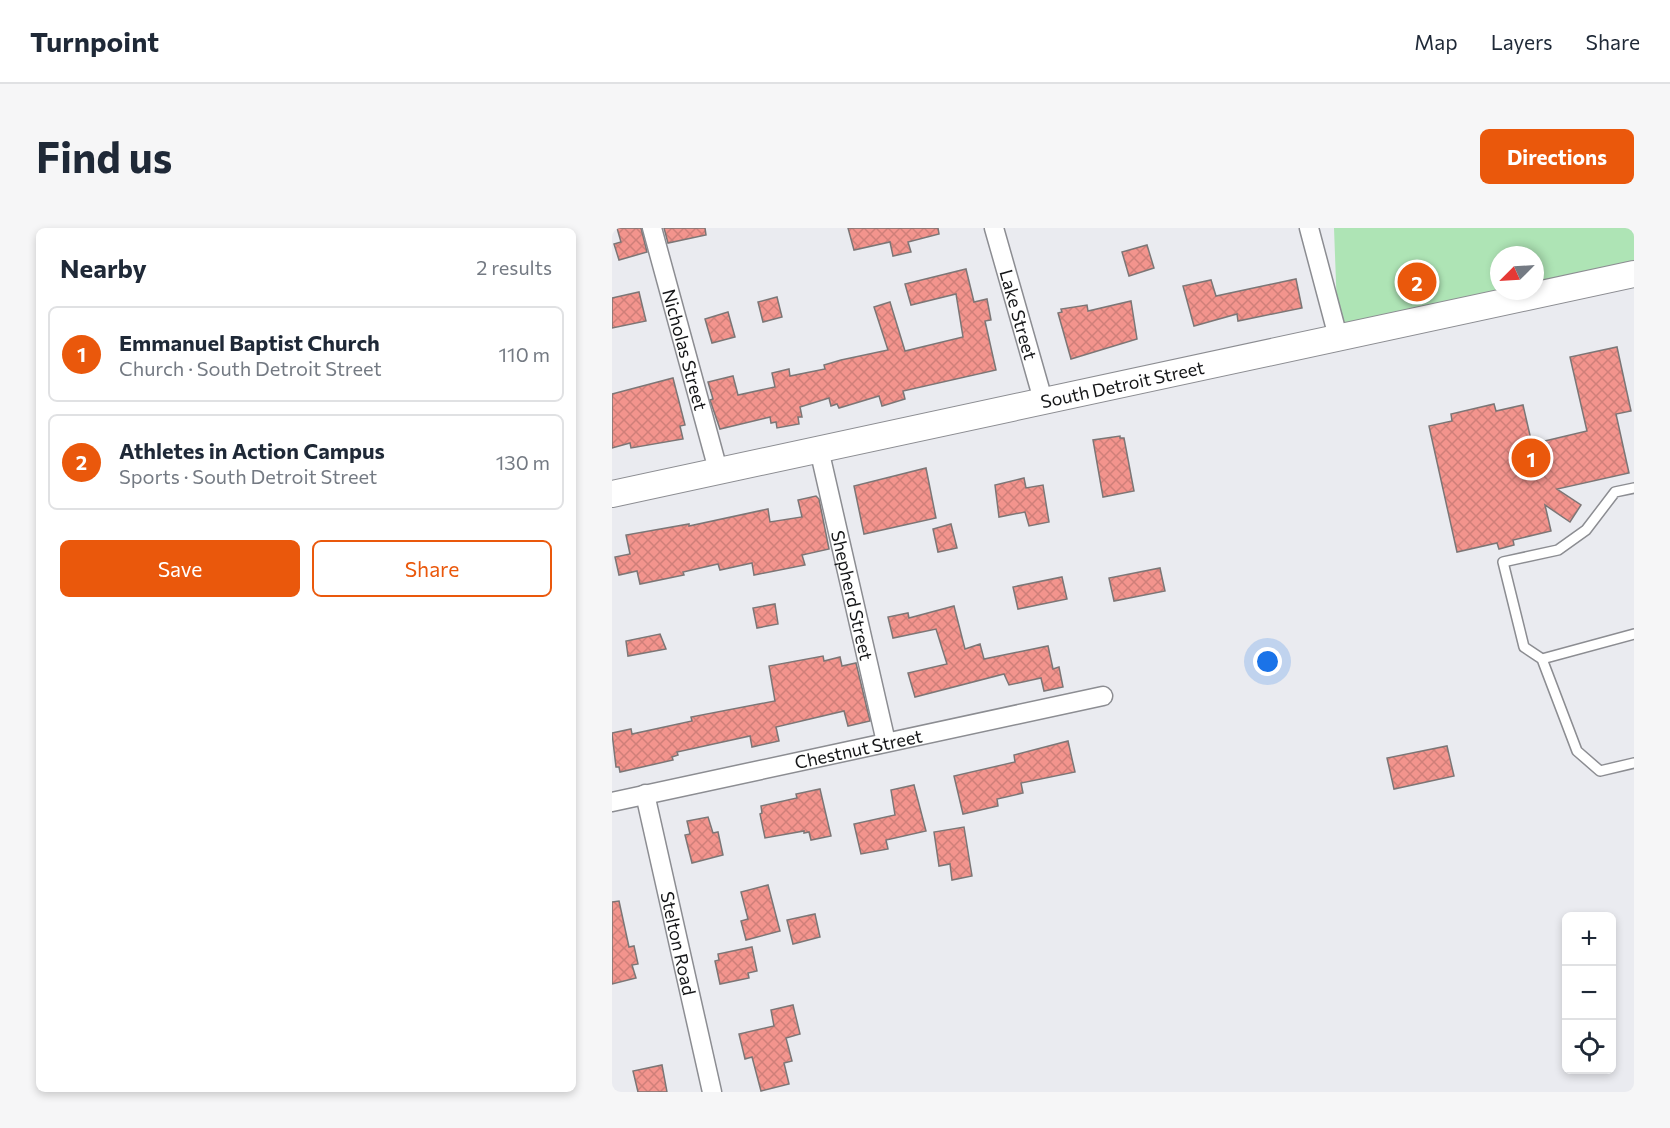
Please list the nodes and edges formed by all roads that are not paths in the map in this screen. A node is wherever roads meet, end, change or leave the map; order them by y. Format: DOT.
graph roads {
  1 [pos="652,228"];
  2 [pos="994,228"];
  3 [pos="1309,228"];
  4 [pos="1634,274"];
  5 [pos="1338,337"];
  6 [pos="1043,400"];
  7 [pos="819,448"];
  8 [pos="718,470"];
  9 [pos="1634,488"];
  10 [pos="612,494"];
  11 [pos="1634,634"];
  12 [pos="1542,659"];
  13 [pos="1103,696"];
  14 [pos="886,742"];
  15 [pos="1634,763"];
  16 [pos="645,795"];
  17 [pos="612,802"];
  18 [pos="712,1092"];
  1 -- 8 [label="street, Nicholas Street"];
  2 -- 6 [label="street, Lake Street"];
  3 -- 5 [label="street"];
  4 -- 5 [label="main road, South Detroit Street"];
  5 -- 6 [label="main road, South Detroit Street"];
  6 -- 7 [label="main road, South Detroit Street"];
  7 -- 8 [label="main road, South Detroit Street"];
  7 -- 14 [label="street, Shepherd Street"];
  8 -- 10 [label="main road, South Detroit Street"];
  9 -- 12 [label="lane"];
  11 -- 12 [label="lane"];
  12 -- 15 [label="lane"];
  13 -- 14 [label="street, Chestnut Street"];
  14 -- 16 [label="street, Chestnut Street"];
  16 -- 17 [label="street, Chestnut Street"];
  16 -- 18 [label="street, Stelton Road"];
}
